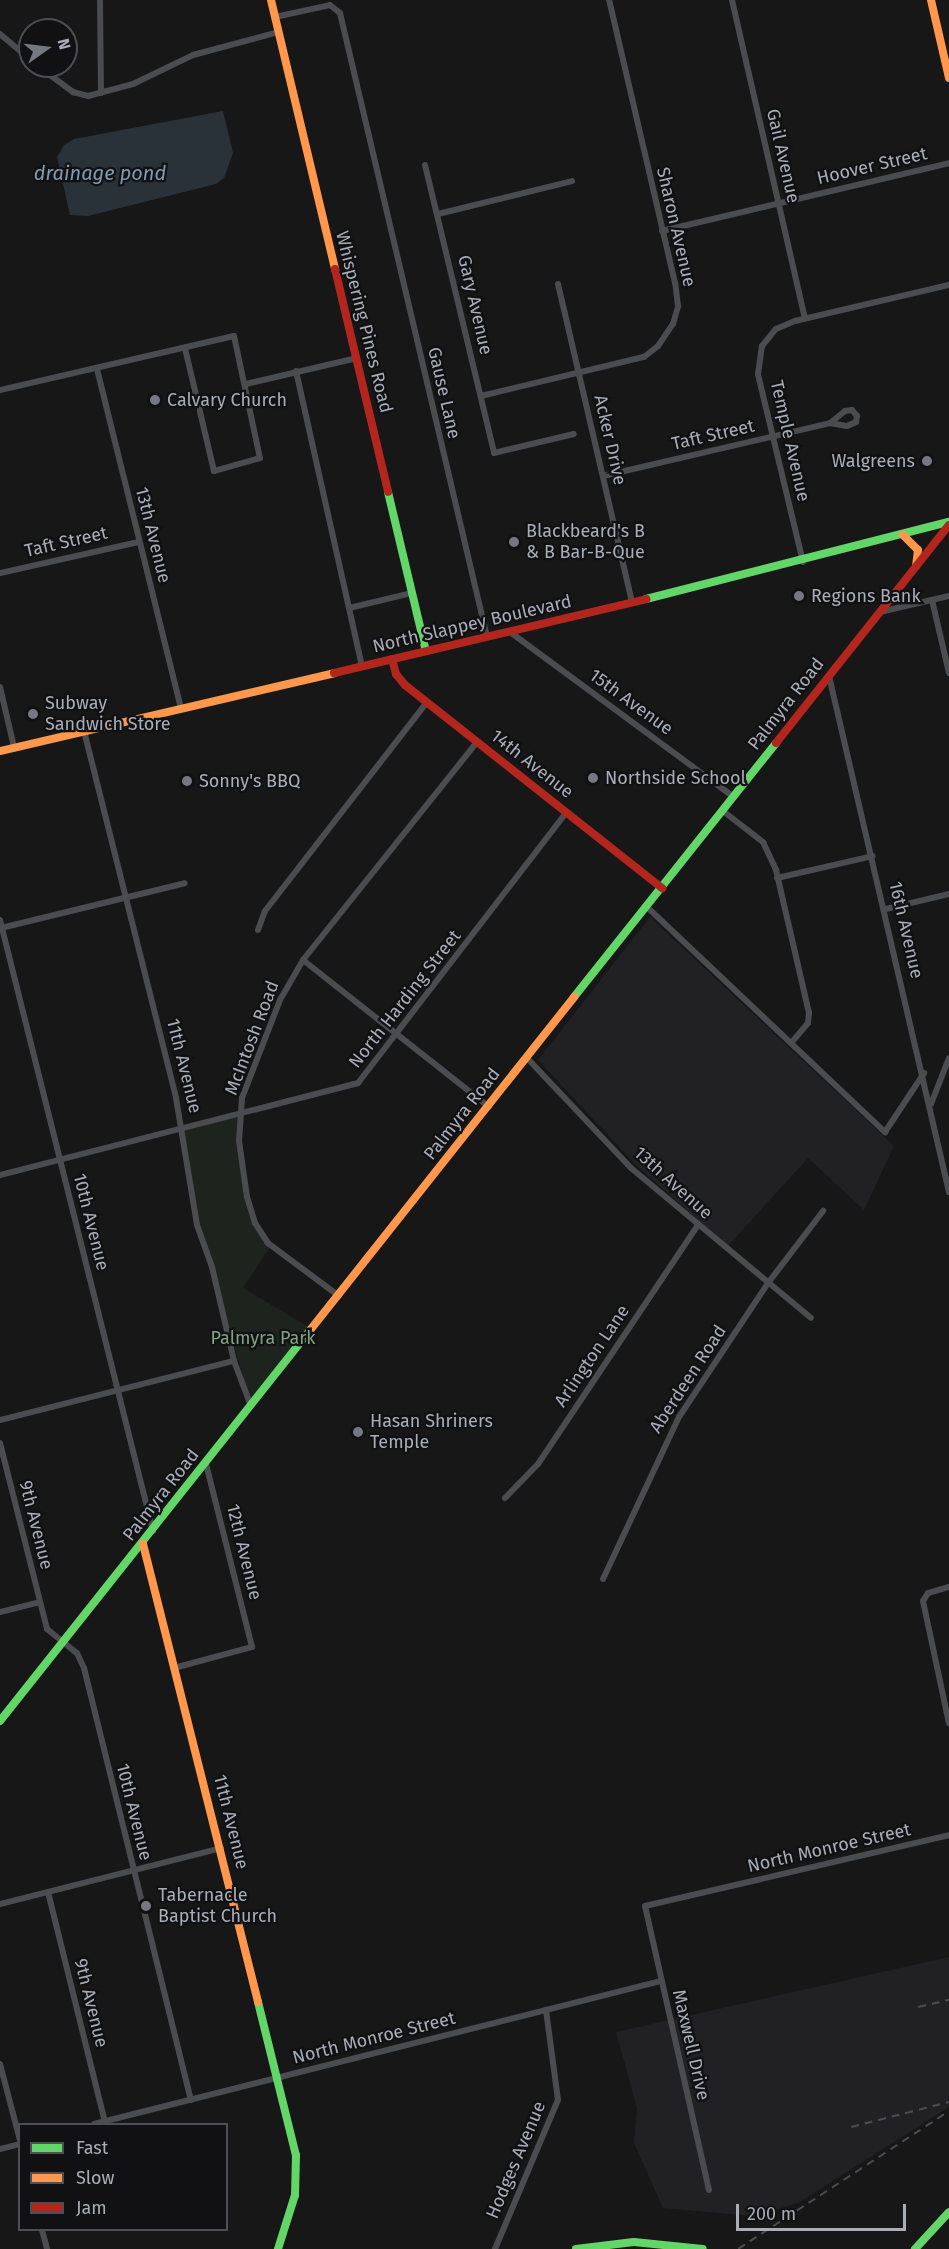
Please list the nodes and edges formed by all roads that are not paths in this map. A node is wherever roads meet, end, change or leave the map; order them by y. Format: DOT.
graph roads {
  1 [pos="100,0"];
  2 [pos="271,0"];
  3 [pos="609,0"];
  4 [pos="732,0"];
  5 [pos="931,0"];
  6 [pos="275,17"];
  7 [pos="279,32"];
  8 [pos="0,34"];
  9 [pos="18,50"];
  10 [pos="55,78"];
  11 [pos="949,78"];
  12 [pos="101,93"];
  13 [pos="949,163"];
  14 [pos="425,165"];
  15 [pos="572,181"];
  16 [pos="779,204"];
  17 [pos="438,214"];
  18 [pos="662,231"];
  19 [pos="558,284"];
  20 [pos="949,285"];
  21 [pos="805,318"];
  22 [pos="185,348"];
  23 [pos="357,358"];
  24 [pos="97,369"];
  25 [pos="296,371"];
  26 [pos="578,373"];
  27 [pos="246,384"];
  28 [pos="0,390"];
  29 [pos="481,396"];
  30 [pos="830,423"];
  31 [pos="574,434"];
  32 [pos="773,436"];
  33 [pos="603,476"];
  34 [pos="949,524"];
  35 [pos="903,535"];
  36 [pos="139,542"];
  37 [pos="803,562"];
  38 [pos="916,566"];
  39 [pos="0,573"];
  40 [pos="412,593"];
  41 [pos="949,596"];
  42 [pos="932,600"];
  43 [pos="632,603"];
  44 [pos="349,608"];
  45 [pos="880,612"];
  46 [pos="510,632"];
  47 [pos="487,637"];
  48 [pos="426,651"];
  49 [pos="392,659"];
  50 [pos="362,666"];
  51 [pos="949,673"];
  52 [pos="829,676"];
  53 [pos="0,687"];
  54 [pos="427,702"];
  55 [pos="181,708"];
  56 [pos="84,731"];
  57 [pos="477,741"];
  58 [pos="14,747"];
  59 [pos="0,751"];
  60 [pos="734,797"];
  61 [pos="723,811"];
  62 [pos="567,812"];
  63 [pos="873,856"];
  64 [pos="777,878"];
  65 [pos="185,883"];
  66 [pos="662,888"];
  67 [pos="949,894"];
  68 [pos="125,897"];
  69 [pos="647,907"];
  70 [pos="886,909"];
  71 [pos="0,920"];
  72 [pos="1,928"];
  73 [pos="258,930"];
  74 [pos="303,960"];
  75 [pos="396,1034"];
  76 [pos="791,1044"];
  77 [pos="528,1058"];
  78 [pos="949,1058"];
  79 [pos="924,1073"];
  80 [pos="931,1104"];
  81 [pos="489,1107"];
  82 [pos="239,1113"];
  83 [pos="182,1129"];
  84 [pos="60,1159"];
  85 [pos="0,1174"];
  86 [pos="949,1192"];
  87 [pos="823,1211"];
  88 [pos="698,1225"];
  89 [pos="768,1283"];
  90 [pos="339,1296"];
  91 [pos="811,1318"];
  92 [pos="234,1361"];
  93 [pos="118,1391"];
  94 [pos="251,1407"];
  95 [pos="0,1420"];
  96 [pos="0,1443"];
  97 [pos="206,1464"];
  98 [pos="505,1498"];
  99 [pos="153,1531"];
  100 [pos="143,1544"];
  101 [pos="603,1579"];
  102 [pos="949,1587"];
  103 [pos="40,1602"];
  104 [pos="0,1612"];
  105 [pos="63,1644"];
  106 [pos="174,1668"];
  107 [pos="0,1721"];
  108 [pos="949,1723"];
  109 [pos="949,1835"];
  110 [pos="220,1848"];
  111 [pos="133,1870"];
  112 [pos="48,1892"];
  113 [pos="0,1904"];
  114 [pos="645,1906"];
  115 [pos="661,1981"];
  116 [pos="546,2010"];
  117 [pos="0,2064"];
  118 [pos="279,2078"];
  119 [pos="191,2100"];
  120 [pos="105,2122"];
  121 [pos="100,2123"];
  122 [pos="18,2134"];
  123 [pos="18,2143"];
  124 [pos="0,2149"];
  125 [pos="708,2190"];
  126 [pos="949,2212"];
  127 [pos="934,2229"];
  128 [pos="42,2231"];
  129 [pos="47,2249"];
  130 [pos="278,2249"];
  131 [pos="495,2249"];
  132 [pos="576,2249"];
  133 [pos="703,2249"];
  134 [pos="915,2249"];
  135 [pos="922,2249"];
  1 -- 12 [label="street"];
  2 -- 6 [label="main road, Whispering Pines Road"];
  3 -- 18 [label="street, Sharon Avenue"];
  4 -- 16 [label="street, Gail Avenue"];
  5 -- 11 [label="main road"];
  6 -- 7 [label="main road, Whispering Pines Road"];
  6 -- 47 [label="street, Gause Lane"];
  7 -- 12 [label="street"];
  7 -- 23 [label="main road, Whispering Pines Road"];
  8 -- 9 [label="street"];
  10 -- 12 [label="street"];
  13 -- 16 [label="street, Hoover Street"];
  14 -- 17 [label="street, Gary Avenue"];
  15 -- 17 [label="street"];
  16 -- 18 [label="street, Hoover Street"];
  16 -- 21 [label="street, Gail Avenue"];
  17 -- 29 [label="street, Gary Avenue"];
  18 -- 26 [label="street, Sharon Avenue"];
  19 -- 26 [label="street, Acker Drive"];
  20 -- 21 [label="street, Temple Avenue"];
  21 -- 32 [label="street, Temple Avenue"];
  22 -- 24 [label="street"];
  22 -- 27 [label="street"];
  22 -- 27 [label="street"];
  23 -- 25 [label="street"];
  23 -- 40 [label="main road, Whispering Pines Road"];
  24 -- 28 [label="street"];
  24 -- 36 [label="street, 13th Avenue"];
  25 -- 27 [label="street"];
  25 -- 44 [label="street"];
  26 -- 29 [label="street, Sharon Avenue"];
  26 -- 33 [label="street, Acker Drive"];
  29 -- 31 [label="street, Gary Avenue"];
  30 -- 32 [label="street, Taft Street"];
  32 -- 33 [label="street, Taft Street"];
  32 -- 37 [label="street, Temple Avenue"];
  33 -- 43 [label="street, Acker Drive"];
  34 -- 35 [label="main road, North Slappey Boulevard"];
  34 -- 38 [label="main road, Palmyra Road"];
  35 -- 37 [label="main road, North Slappey Boulevard"];
  35 -- 38 [label="main road"];
  36 -- 39 [label="street, Taft Street"];
  36 -- 55 [label="street, 13th Avenue"];
  37 -- 43 [label="main road, North Slappey Boulevard"];
  38 -- 45 [label="main road, Palmyra Road"];
  40 -- 44 [label="street"];
  40 -- 48 [label="main road, Whispering Pines Road"];
  41 -- 42 [label="street"];
  42 -- 45 [label="street"];
  42 -- 51 [label="street"];
  43 -- 46 [label="main road, North Slappey Boulevard"];
  44 -- 50 [label="street"];
  45 -- 52 [label="main road, Palmyra Road"];
  46 -- 47 [label="main road, North Slappey Boulevard"];
  46 -- 60 [label="street, 15th Avenue"];
  47 -- 48 [label="main road, North Slappey Boulevard"];
  48 -- 49 [label="main road, North Slappey Boulevard"];
  49 -- 50 [label="main road, North Slappey Boulevard"];
  49 -- 54 [label="main road, 14th Avenue"];
  50 -- 55 [label="main road, North Slappey Boulevard"];
  52 -- 60 [label="main road, Palmyra Road"];
  52 -- 63 [label="street, 16th Avenue"];
  53 -- 58 [label="street"];
  54 -- 57 [label="main road, 14th Avenue"];
  54 -- 73 [label="street"];
  55 -- 56 [label="main road, North Slappey Boulevard"];
  56 -- 58 [label="main road, North Slappey Boulevard"];
  56 -- 68 [label="street, 11th Avenue"];
  57 -- 62 [label="main road, 14th Avenue"];
  57 -- 74 [label="street, McIntosh Road"];
  58 -- 59 [label="main road, North Slappey Boulevard"];
  60 -- 61 [label="main road, Palmyra Road"];
  61 -- 64 [label="street"];
  61 -- 66 [label="main road, Palmyra Road"];
  62 -- 66 [label="main road, 14th Avenue"];
  62 -- 75 [label="street, North Harding Street"];
  63 -- 64 [label="street"];
  63 -- 70 [label="street, 16th Avenue"];
  64 -- 76 [label="street"];
  65 -- 68 [label="street"];
  66 -- 69 [label="main road, Palmyra Road"];
  67 -- 70 [label="street"];
  68 -- 72 [label="street"];
  68 -- 83 [label="street, 11th Avenue"];
  69 -- 76 [label="street"];
  69 -- 77 [label="main road, Palmyra Road"];
  70 -- 79 [label="street, 16th Avenue"];
  71 -- 72 [label="street, 10th Avenue"];
  72 -- 84 [label="street, 10th Avenue"];
  74 -- 75 [label="street"];
  74 -- 82 [label="street, McIntosh Road"];
  75 -- 81 [label="street"];
  75 -- 82 [label="street, North Harding Street"];
  76 -- 79 [label="street"];
  77 -- 81 [label="main road, Palmyra Road"];
  77 -- 88 [label="street, 13th Avenue"];
  78 -- 80 [label="street"];
  79 -- 80 [label="street, 16th Avenue"];
  80 -- 86 [label="street, 16th Avenue"];
  81 -- 90 [label="main road, Palmyra Road"];
  82 -- 83 [label="street, North Harding Street"];
  82 -- 90 [label="street, McIntosh Road"];
  83 -- 84 [label="street, North Harding Street"];
  83 -- 92 [label="street, 11th Avenue"];
  84 -- 85 [label="street, North Harding Street"];
  84 -- 93 [label="street, 10th Avenue"];
  87 -- 89 [label="street, Aberdeen Road"];
  88 -- 89 [label="street, 13th Avenue"];
  88 -- 98 [label="street, Arlington Lane"];
  89 -- 91 [label="street, 13th Avenue"];
  89 -- 101 [label="street, Aberdeen Road"];
  90 -- 94 [label="main road, Palmyra Road"];
  92 -- 93 [label="street"];
  92 -- 94 [label="street, 11th Avenue"];
  93 -- 95 [label="street"];
  93 -- 99 [label="street, 10th Avenue"];
  94 -- 97 [label="main road, Palmyra Road"];
  96 -- 103 [label="street, 9th Avenue"];
  97 -- 99 [label="main road, Palmyra Road"];
  97 -- 106 [label="street, 12th Avenue"];
  99 -- 100 [label="main road, Palmyra Road"];
  100 -- 105 [label="main road, Palmyra Road"];
  100 -- 106 [label="main road, 11th Avenue"];
  102 -- 108 [label="street"];
  103 -- 104 [label="street"];
  103 -- 105 [label="street, 9th Avenue"];
  105 -- 107 [label="main road, Palmyra Road"];
  105 -- 111 [label="street, 10th Avenue"];
  106 -- 110 [label="main road, 11th Avenue"];
  109 -- 114 [label="street, North Monroe Street"];
  110 -- 111 [label="street"];
  110 -- 118 [label="main road, 11th Avenue"];
  111 -- 112 [label="street"];
  111 -- 119 [label="street, 10th Avenue"];
  112 -- 113 [label="street"];
  112 -- 120 [label="street, 9th Avenue"];
  114 -- 115 [label="street, Maxwell Drive"];
  115 -- 116 [label="street, North Monroe Street"];
  115 -- 125 [label="street, Maxwell Drive"];
  116 -- 118 [label="street, North Monroe Street"];
  116 -- 131 [label="street, Hodges Avenue"];
  117 -- 122 [label="street"];
  118 -- 119 [label="street, North Monroe Street"];
  118 -- 130 [label="main road, 11th Avenue"];
  119 -- 120 [label="street, North Monroe Street"];
  120 -- 121 [label="street, North Monroe Street"];
  123 -- 124 [label="street"];
  126 -- 127 [label="main road"];
  127 -- 134 [label="main road"];
  127 -- 135 [label="main road"];
  128 -- 129 [label="street"];
  132 -- 133 [label="main road"];
}
